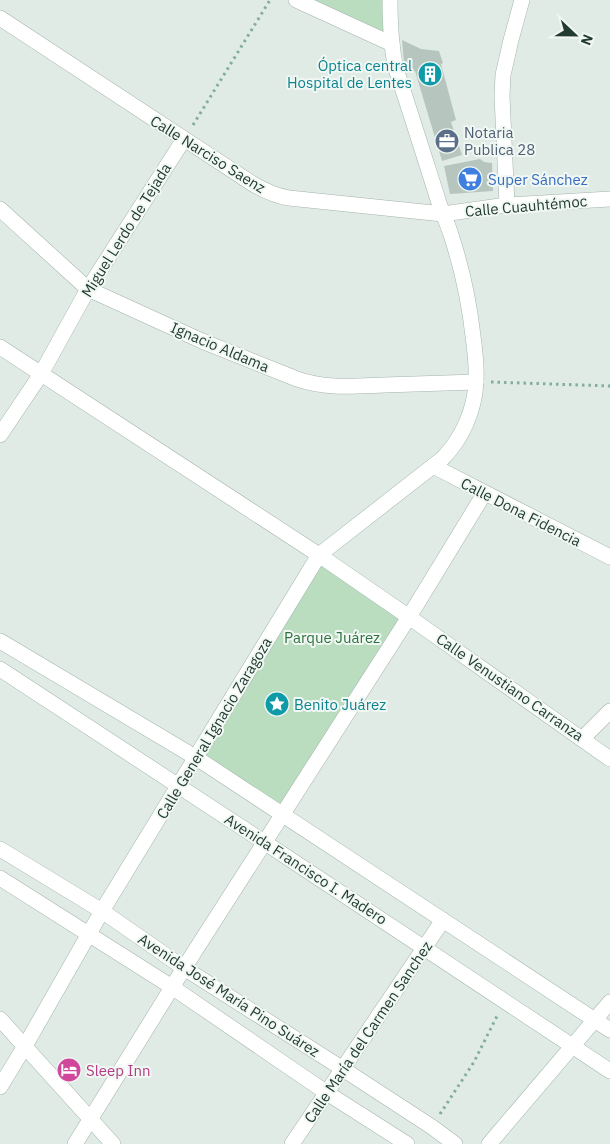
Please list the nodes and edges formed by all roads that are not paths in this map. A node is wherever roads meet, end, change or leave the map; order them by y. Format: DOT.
graph roads {
  1 [pos="296,0"];
  2 [pos="390,0"];
  3 [pos="522,0"];
  4 [pos="0,18"];
  5 [pos="392,44"];
  6 [pos="184,139"];
  7 [pos="610,199"];
  8 [pos="507,205"];
  9 [pos="0,210"];
  10 [pos="443,214"];
  11 [pos="88,289"];
  12 [pos="0,348"];
  13 [pos="41,374"];
  14 [pos="476,382"];
  15 [pos="0,435"];
  16 [pos="433,466"];
  17 [pos="484,494"];
  18 [pos="319,555"];
  19 [pos="610,557"];
  20 [pos="409,616"];
  21 [pos="0,640"];
  22 [pos="0,669"];
  23 [pos="610,711"];
  24 [pos="582,739"];
  25 [pos="195,757"];
  26 [pos="610,759"];
  27 [pos="178,786"];
  28 [pos="282,815"];
  29 [pos="264,842"];
  30 [pos="0,849"];
  31 [pos="0,878"];
  32 [pos="102,911"];
  33 [pos="443,920"];
  34 [pos="89,934"];
  35 [pos="425,948"];
  36 [pos="184,968"];
  37 [pos="172,987"];
  38 [pos="610,1002"];
  39 [pos="0,1018"];
  40 [pos="595,1020"];
  41 [pos="610,1030"];
  42 [pos="25,1046"];
  43 [pos="572,1046"];
  44 [pos="343,1069"];
  45 [pos="610,1071"];
  46 [pos="0,1088"];
  47 [pos="327,1092"];
  48 [pos="91,1119"];
  49 [pos="75,1144"];
  50 [pos="112,1144"];
  51 [pos="292,1144"];
  52 [pos="407,1144"];
  53 [pos="455,1144"];
  54 [pos="489,1144"];
  1 -- 5 [label="street"];
  2 -- 5 [label="street, Calle General Ignacio Zaragoza"];
  3 -- 8 [label="street"];
  4 -- 6 [label="street, Calle Narciso Saenz"];
  5 -- 10 [label="street, Calle General Ignacio Zaragoza"];
  6 -- 10 [label="street, Calle Narciso Saenz"];
  6 -- 11 [label="street, Miguel Lerdo de Tejada"];
  7 -- 8 [label="street, Calle Cuauhtémoc"];
  8 -- 10 [label="street, Calle Cuauhtémoc"];
  9 -- 11 [label="street, Ignacio Aldama"];
  10 -- 14 [label="street, Calle General Ignacio Zaragoza"];
  11 -- 13 [label="street, Miguel Lerdo de Tejada"];
  11 -- 14 [label="street, Ignacio Aldama"];
  12 -- 13 [label="street"];
  13 -- 15 [label="street, Miguel Lerdo de Tejada"];
  13 -- 18 [label="street"];
  14 -- 16 [label="street, Calle General Ignacio Zaragoza"];
  16 -- 17 [label="street, Calle Dona Fidencia"];
  16 -- 18 [label="street, Calle General Ignacio Zaragoza"];
  17 -- 19 [label="street, Calle Dona Fidencia"];
  17 -- 20 [label="street"];
  18 -- 20 [label="street, Calle Venustiano Carranza"];
  18 -- 25 [label="street, Calle General Ignacio Zaragoza"];
  20 -- 24 [label="street, Calle Venustiano Carranza"];
  20 -- 28 [label="street"];
  21 -- 25 [label="street"];
  22 -- 27 [label="street, Avenida Francisco I. Madero"];
  23 -- 24 [label="street"];
  24 -- 26 [label="street, Calle Venustiano Carranza"];
  25 -- 27 [label="street, Calle General Ignacio Zaragoza"];
  25 -- 28 [label="street"];
  27 -- 29 [label="street, Avenida Francisco I. Madero"];
  27 -- 32 [label="street, Calle General Ignacio Zaragoza"];
  28 -- 29 [label="street"];
  28 -- 33 [label="street"];
  29 -- 35 [label="street, Avenida Francisco I. Madero"];
  29 -- 36 [label="street"];
  30 -- 32 [label="street, Avenida José María Pino Suárez"];
  31 -- 34 [label="street, Avenida José María Pino Suárez"];
  32 -- 34 [label="street, Calle General Ignacio Zaragoza"];
  32 -- 36 [label="street, Avenida José María Pino Suárez"];
  33 -- 35 [label="street, Calle María del Carmen Sanchez"];
  33 -- 40 [label="street"];
  34 -- 37 [label="street, Avenida José María Pino Suárez"];
  34 -- 42 [label="street, Calle General Ignacio Zaragoza"];
  35 -- 43 [label="street, Avenida Francisco I. Madero"];
  35 -- 44 [label="street, Calle María del Carmen Sanchez"];
  36 -- 37 [label="street"];
  36 -- 44 [label="street, Avenida José María Pino Suárez"];
  37 -- 47 [label="street, Avenida José María Pino Suárez"];
  37 -- 48 [label="street"];
  38 -- 40 [label="street"];
  39 -- 42 [label="street"];
  40 -- 41 [label="street"];
  40 -- 43 [label="street"];
  42 -- 46 [label="street, Calle General Ignacio Zaragoza"];
  42 -- 48 [label="street"];
  43 -- 45 [label="street, Avenida Francisco I. Madero"];
  43 -- 54 [label="street"];
  44 -- 47 [label="street, Calle María del Carmen Sanchez"];
  44 -- 53 [label="street, Avenida José María Pino Suárez"];
  47 -- 51 [label="street, Calle María del Carmen Sanchez"];
  47 -- 52 [label="street, Avenida José María Pino Suárez"];
  48 -- 49 [label="street"];
  48 -- 50 [label="street"];
}
